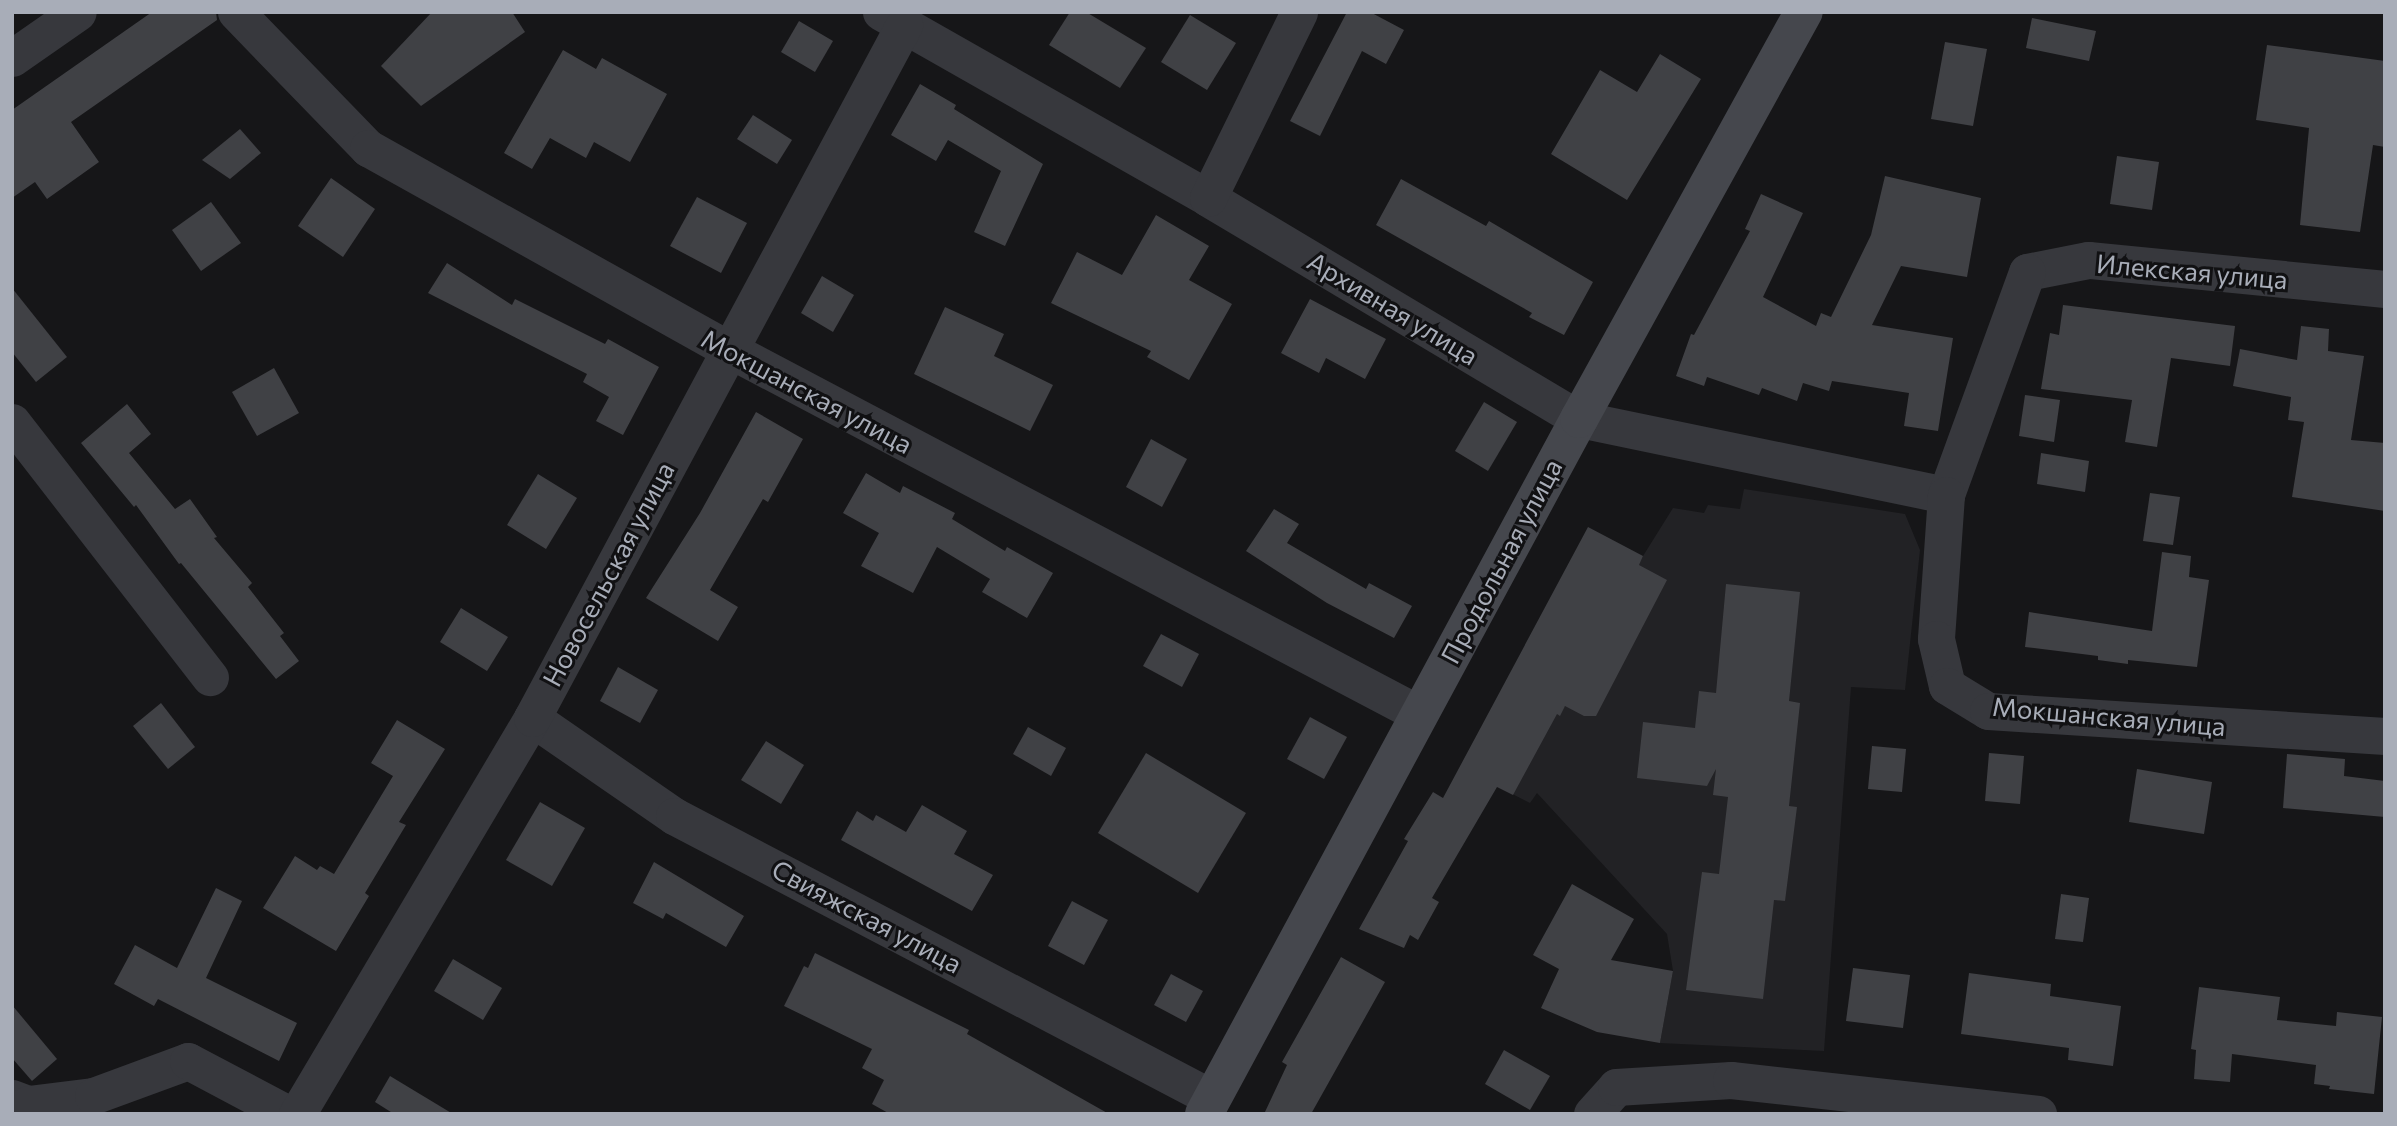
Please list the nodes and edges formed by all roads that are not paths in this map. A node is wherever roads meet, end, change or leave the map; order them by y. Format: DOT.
graph roads {
  1 [pos="78,12"];
  2 [pos="236,12"];
  3 [pos="1299,12"];
  4 [pos="1804,12"];
  5 [pos="893,19"];
  6 [pos="12,58"];
  7 [pos="1208,198"];
  8 [pos="2385,289"];
  9 [pos="728,349"];
  10 [pos="1578,419"];
  11 [pos="12,422"];
  12 [pos="1946,495"];
  13 [pos="210,677"];
  14 [pos="1419,714"];
  15 [pos="532,718"];
  16 [pos="2385,736"];
  17 [pos="12,1098"];
  18 [pos="1208,1106"];
  19 [pos="288,1114"];
  20 [pos="297,1114"];
  21 [pos="1592,1114"];
  22 [pos="2038,1114"];
  1 -- 6 [label="street"];
  2 -- 9 [label="street, Мокшанская улица"];
  3 -- 7 [label="street"];
  4 -- 10 [label="main road, Продольная улица"];
  5 -- 7 [label="street, Архивная улица"];
  5 -- 9 [label="street, Новосельская улица"];
  7 -- 10 [label="street, Архивная улица"];
  8 -- 12 [label="street, Илекская улица"];
  9 -- 14 [label="street, Мокшанская улица"];
  9 -- 15 [label="street, Новосельская улица"];
  10 -- 12 [label="street, Архивная улица"];
  10 -- 14 [label="main road, Продольная улица"];
  11 -- 13 [label="street"];
  12 -- 16 [label="street, Мокшанская улица"];
  14 -- 18 [label="main road, Продольная улица"];
  15 -- 18 [label="street, Свияжская улица"];
  15 -- 20 [label="street, Новосельская улица"];
  17 -- 19 [label="street"];
  21 -- 22 [label="street"];
}
